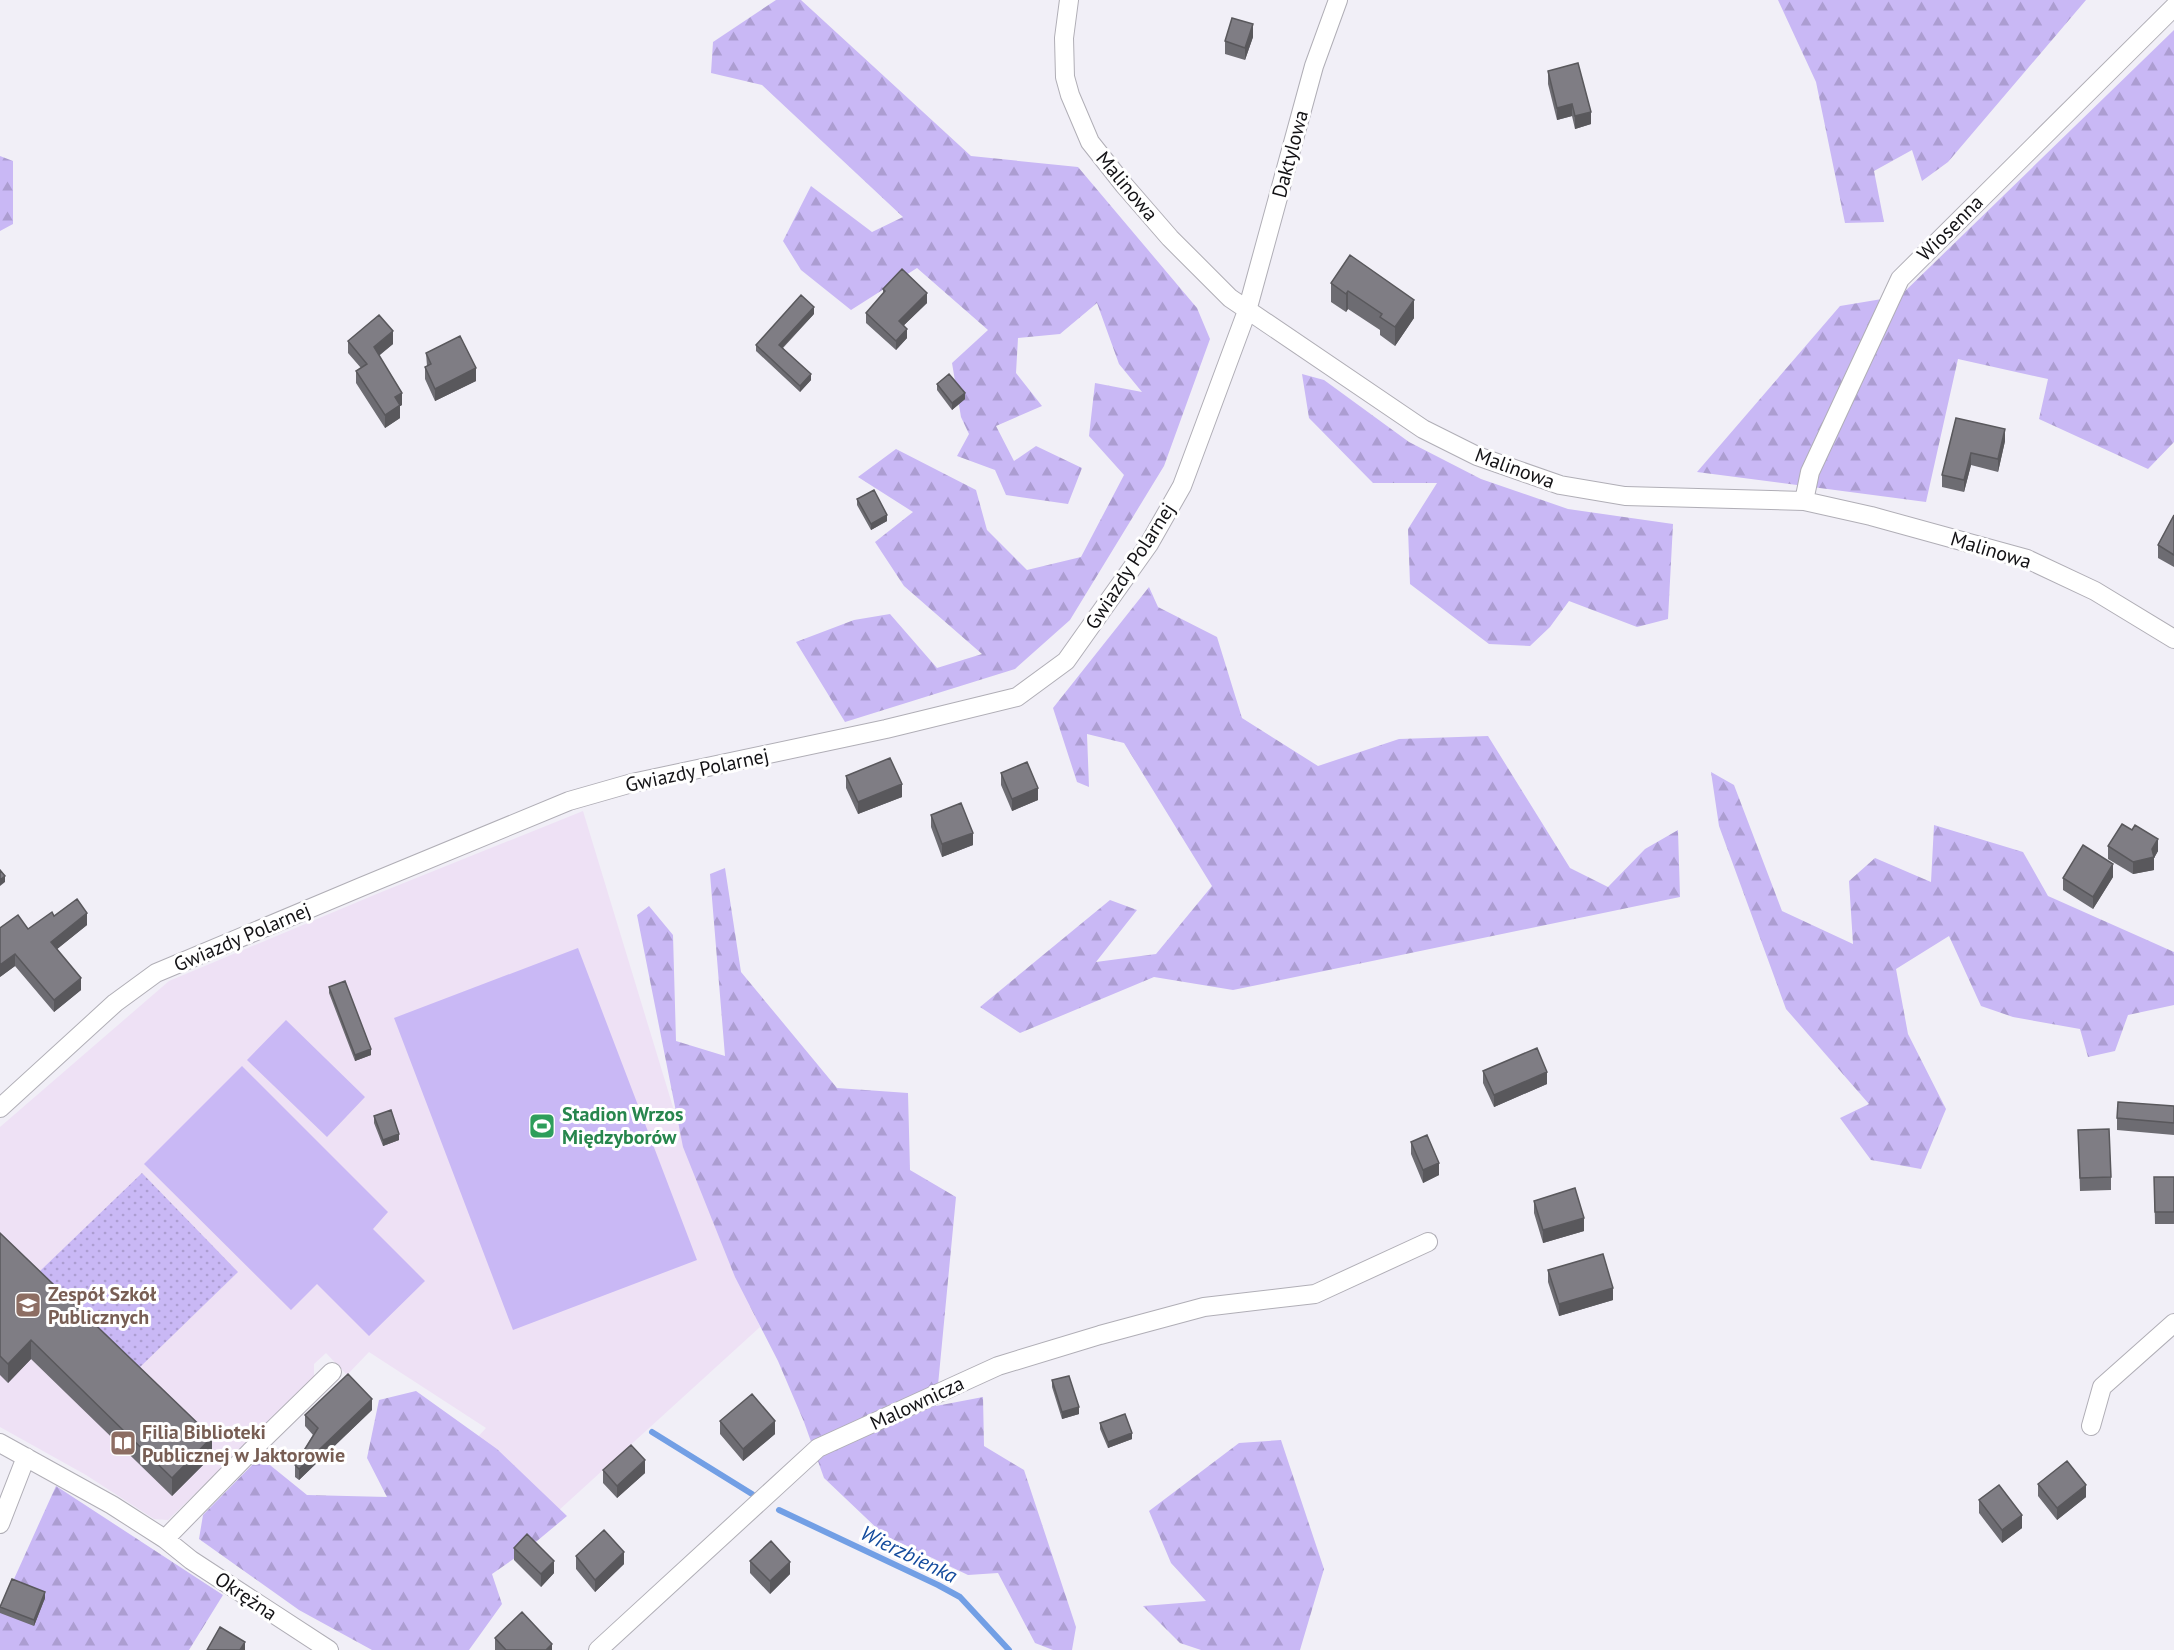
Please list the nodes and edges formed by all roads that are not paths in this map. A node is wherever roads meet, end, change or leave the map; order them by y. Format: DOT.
graph roads {
  1 [pos="1069,0"];
  2 [pos="1338,0"];
  3 [pos="2174,7"];
  4 [pos="1247,310"];
  5 [pos="1804,501"];
  6 [pos="2174,639"];
  7 [pos="0,1108"];
  8 [pos="1428,1242"];
  9 [pos="2174,1323"];
  10 [pos="332,1372"];
  11 [pos="2091,1426"];
  12 [pos="0,1443"];
  13 [pos="26,1457"];
  14 [pos="0,1524"];
  15 [pos="165,1539"];
  16 [pos="329,1650"];
  17 [pos="598,1650"];
  1 -- 4 [label="street, Malinowa"];
  2 -- 4 [label="street, Daktylowa"];
  3 -- 5 [label="street, Wiosenna"];
  4 -- 5 [label="street, Malinowa"];
  4 -- 7 [label="street, Gwiazdy Polarnej"];
  5 -- 6 [label="street, Malinowa"];
  8 -- 17 [label="street, Malownicza"];
  9 -- 11 [label="street"];
  10 -- 15 [label="street"];
  12 -- 13 [label="street, Okrężna"];
  13 -- 14 [label="street"];
  13 -- 15 [label="street, Okrężna"];
  15 -- 16 [label="street, Okrężna"];
}
